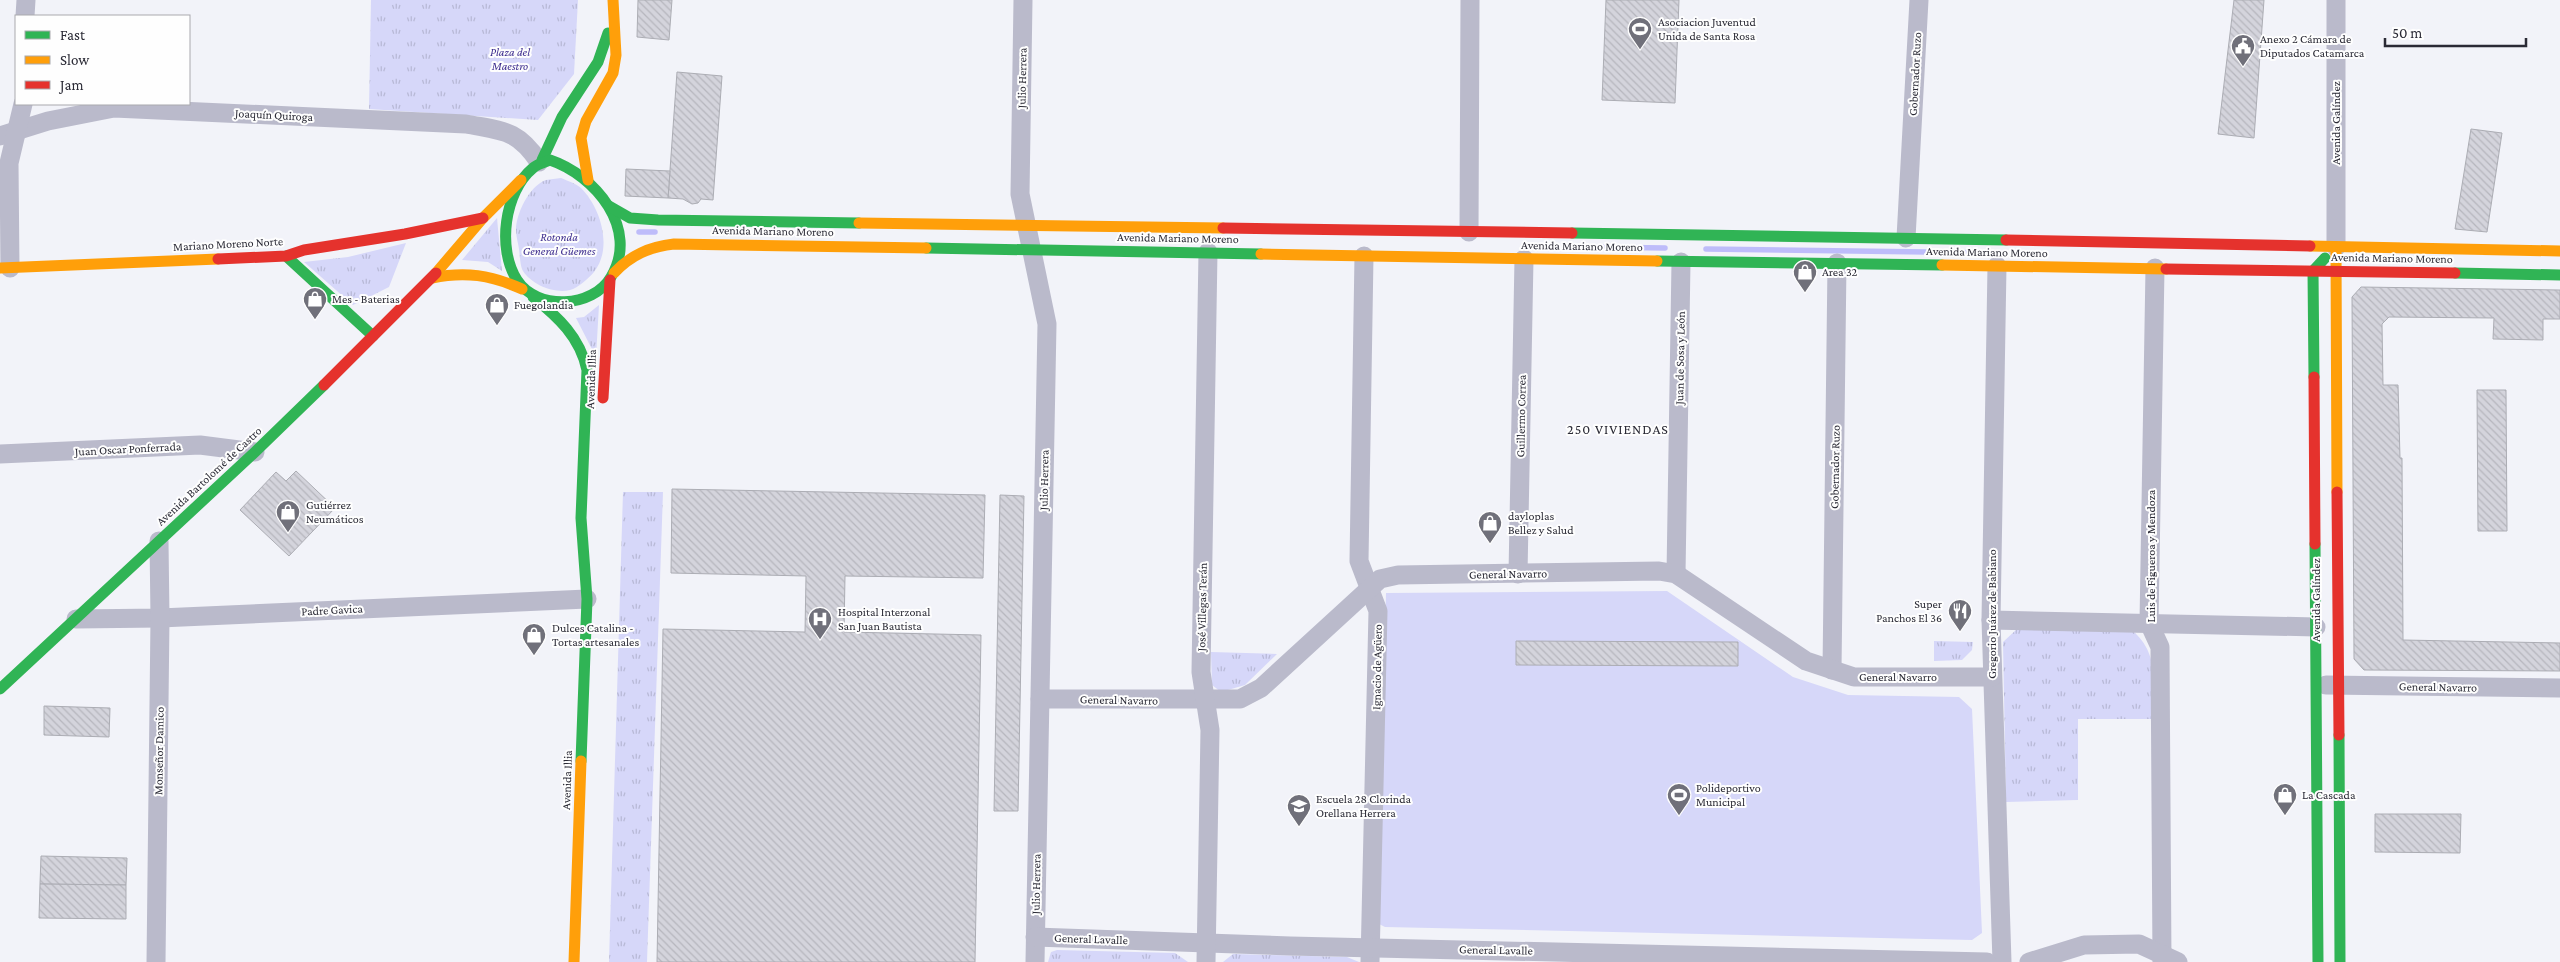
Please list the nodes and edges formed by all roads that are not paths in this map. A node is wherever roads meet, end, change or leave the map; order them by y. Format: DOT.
graph roads {
  1 [pos="26,0"];
  2 [pos="1023,0"];
  3 [pos="1470,0"];
  4 [pos="1919,0"];
  5 [pos="2336,0"];
  6 [pos="613,6"];
  7 [pos="25,15"];
  8 [pos="22,105"];
  9 [pos="8,134"];
  10 [pos="541,161"];
  11 [pos="522,180"];
  12 [pos="588,180"];
  13 [pos="609,206"];
  14 [pos="483,218"];
  15 [pos="1026,224"];
  16 [pos="1469,232"];
  17 [pos="1906,238"];
  18 [pos="2336,247"];
  19 [pos="1033,250"];
  20 [pos="2560,251"];
  21 [pos="1208,252"];
  22 [pos="286,256"];
  23 [pos="1364,256"];
  24 [pos="1524,259"];
  25 [pos="1681,262"];
  26 [pos="1837,264"];
  27 [pos="1998,266"];
  28 [pos="5,268"];
  29 [pos="2154,268"];
  30 [pos="2313,271"];
  31 [pos="2336,271"];
  32 [pos="2560,275"];
  33 [pos="612,276"];
  34 [pos="432,278"];
  35 [pos="522,289"];
  36 [pos="533,297"];
  37 [pos="373,336"];
  38 [pos="603,407"];
  39 [pos="256,452"];
  40 [pos="0,454"];
  41 [pos="159,541"];
  42 [pos="595,546"];
  43 [pos="1518,574"];
  44 [pos="1676,574"];
  45 [pos="1369,589"];
  46 [pos="587,599"];
  47 [pos="160,618"];
  48 [pos="76,619"];
  49 [pos="1991,620"];
  50 [pos="2149,623"];
  51 [pos="2282,627"];
  52 [pos="2316,627"];
  53 [pos="1832,670"];
  54 [pos="1992,677"];
  55 [pos="2316,685"];
  56 [pos="2338,686"];
  57 [pos="2560,688"];
  58 [pos="0,689"];
  59 [pos="1040,699"];
  60 [pos="1206,701"];
  61 [pos="1035,937"];
  62 [pos="1206,953"];
  63 [pos="1370,955"];
  64 [pos="1530,956"];
  65 [pos="1688,958"];
  66 [pos="1844,960"];
  67 [pos="2167,960"];
  68 [pos="156,962"];
  69 [pos="574,962"];
  70 [pos="1035,962"];
  71 [pos="1987,962"];
  72 [pos="2002,962"];
  73 [pos="2029,962"];
  74 [pos="2318,962"];
  75 [pos="2340,962"];
  1 -- 7 [label="street"];
  2 -- 15 [label="street, Julio Herrera"];
  3 -- 16 [label="street"];
  4 -- 17 [label="street, Gobernador Ruzo"];
  5 -- 18 [label="street, Avenida Galíndez"];
  6 -- 10 [label="main road"];
  6 -- 12 [label="main road"];
  8 -- 9 [label="street"];
  9 -- 10 [label="street, Joaquín Quiroga"];
  9 -- 28 [label="street"];
  10 -- 11 [label="main road"];
  10 -- 12 [label="main road"];
  11 -- 14 [label="main road, Avenida Bartolomé de Castro"];
  11 -- 35 [label="main road"];
  12 -- 13 [label="main road"];
  13 -- 15 [label="main road, Avenida Mariano Moreno"];
  13 -- 33 [label="main road"];
  14 -- 22 [label="main road, Mariano Moreno Norte"];
  14 -- 34 [label="main road, Avenida Bartolomé de Castro"];
  15 -- 16 [label="main road, Avenida Mariano Moreno"];
  15 -- 19 [label="street, Julio Herrera"];
  16 -- 17 [label="main road, Avenida Mariano Moreno"];
  17 -- 18 [label="main road, Avenida Mariano Moreno"];
  18 -- 20 [label="main road, Avenida Mariano Moreno"];
  18 -- 30 [label="main road"];
  18 -- 31 [label="main road, Avenida Galíndez"];
  19 -- 21 [label="main road, Avenida Mariano Moreno"];
  19 -- 33 [label="main road, Avenida Mariano Moreno"];
  19 -- 59 [label="street, Julio Herrera"];
  21 -- 23 [label="main road, Avenida Mariano Moreno"];
  21 -- 60 [label="street, José Villegas Terán"];
  22 -- 28 [label="main road, Mariano Moreno Norte"];
  22 -- 37 [label="main road"];
  23 -- 24 [label="main road, Avenida Mariano Moreno"];
  23 -- 45 [label="street, Ignacio de Agüero"];
  24 -- 25 [label="main road, Avenida Mariano Moreno"];
  24 -- 43 [label="street, Guillermo Correa"];
  25 -- 26 [label="main road, Avenida Mariano Moreno"];
  25 -- 44 [label="street, Juan de Sosa y León"];
  26 -- 27 [label="main road, Avenida Mariano Moreno"];
  26 -- 53 [label="street, Gobernador Ruzo"];
  27 -- 29 [label="main road, Avenida Mariano Moreno"];
  27 -- 49 [label="street, Gregorio Juárez de Babiano"];
  29 -- 30 [label="main road, Avenida Mariano Moreno"];
  29 -- 50 [label="street, Luis de Figueroa y Mendoza"];
  30 -- 31 [label="main road, Avenida Mariano Moreno"];
  30 -- 52 [label="main road, Avenida Galíndez"];
  31 -- 32 [label="main road, Avenida Mariano Moreno"];
  31 -- 56 [label="main road, Avenida Galíndez"];
  33 -- 36 [label="main road"];
  33 -- 38 [label="main road, Avenida Illia"];
  34 -- 35 [label="main road"];
  34 -- 37 [label="main road, Avenida Bartolomé de Castro"];
  35 -- 36 [label="main road"];
  36 -- 46 [label="main road, Avenida Illia"];
  37 -- 39 [label="main road, Avenida Bartolomé de Castro"];
  39 -- 40 [label="street, Juan Oscar Ponferrada"];
  39 -- 41 [label="main road, Avenida Bartolomé de Castro"];
  41 -- 47 [label="street, Monseñor Damico"];
  41 -- 48 [label="main road, Avenida Bartolomé de Castro"];
  42 -- 46 [label="main road, Avenida Illia"];
  43 -- 44 [label="street, General Navarro"];
  43 -- 45 [label="street, General Navarro"];
  44 -- 53 [label="street, General Navarro"];
  45 -- 60 [label="street, General Navarro"];
  45 -- 63 [label="street, Ignacio de Agüero"];
  46 -- 47 [label="street, Padre Gavica"];
  46 -- 69 [label="main road, Avenida Illia"];
  47 -- 48 [label="street, Padre Gavica"];
  47 -- 68 [label="street, Monseñor Damico"];
  48 -- 58 [label="main road, Avenida Bartolomé de Castro"];
  49 -- 50 [label="street"];
  49 -- 54 [label="street, Gregorio Juárez de Babiano"];
  50 -- 51 [label="street"];
  50 -- 67 [label="street, Luis de Figueroa y Mendoza"];
  51 -- 52 [label="street"];
  51 -- 55 [label="street"];
  52 -- 55 [label="main road, Avenida Galíndez"];
  53 -- 54 [label="street, General Navarro"];
  54 -- 72 [label="street, Gregorio Juárez de Babiano"];
  55 -- 56 [label="street, General Navarro"];
  55 -- 74 [label="main road, Avenida Galíndez"];
  56 -- 57 [label="street, General Navarro"];
  56 -- 75 [label="main road, Avenida Galíndez"];
  59 -- 60 [label="street, General Navarro"];
  59 -- 61 [label="street, Julio Herrera"];
  60 -- 62 [label="street, José Villegas Terán"];
  61 -- 62 [label="street, General Lavalle"];
  61 -- 70 [label="street, Julio Herrera"];
  62 -- 63 [label="street, General Lavalle"];
  63 -- 64 [label="street, General Lavalle"];
  64 -- 65 [label="street, General Lavalle"];
  65 -- 66 [label="street, General Lavalle"];
  66 -- 71 [label="street, General Lavalle"];
  67 -- 73 [label="street"];
}
